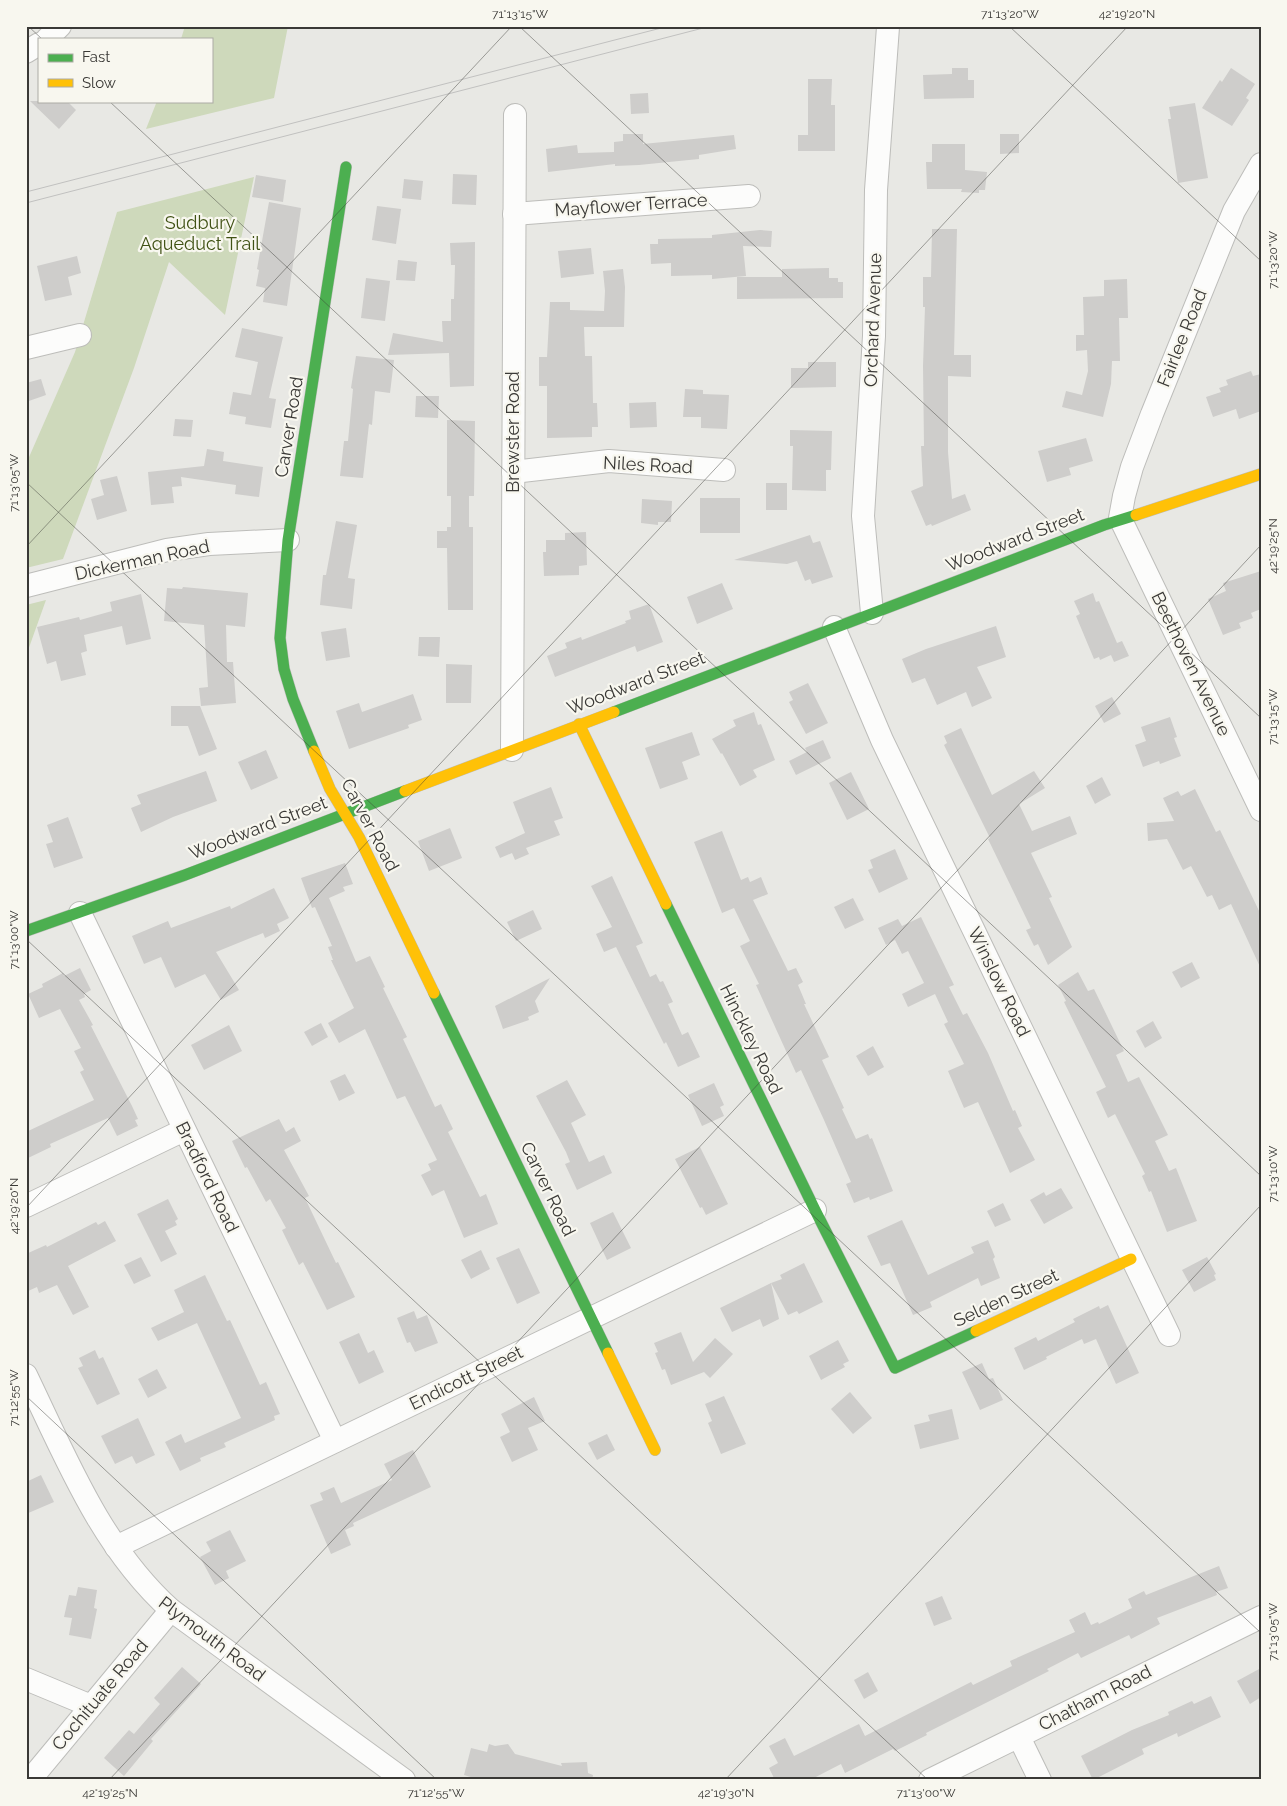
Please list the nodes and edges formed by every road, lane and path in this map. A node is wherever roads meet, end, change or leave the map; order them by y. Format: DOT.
graph roads {
  1 [pos="60,26"];
  2 [pos="888,27"];
  3 [pos="48,38"];
  4 [pos="38,45"];
  5 [pos="26,52"];
  6 [pos="515,115"];
  7 [pos="1261,164"];
  8 [pos="346,167"];
  9 [pos="749,196"];
  10 [pos="514,214"];
  11 [pos="80,335"];
  12 [pos="26,348"];
  13 [pos="724,470"];
  14 [pos="513,472"];
  15 [pos="1261,474"];
  16 [pos="1120,518"];
  17 [pos="288,540"];
  18 [pos="26,586"];
  19 [pos="872,613"];
  20 [pos="834,627"];
  21 [pos="579,724"];
  22 [pos="512,750"];
  23 [pos="1261,810"];
  24 [pos="344,813"];
  25 [pos="80,913"];
  26 [pos="26,931"];
  27 [pos="184,1130"];
  28 [pos="26,1206"];
  29 [pos="816,1210"];
  30 [pos="1131,1259"];
  31 [pos="591,1317"];
  32 [pos="1169,1335"];
  33 [pos="895,1368"];
  34 [pos="26,1375"];
  35 [pos="336,1441"];
  36 [pos="655,1450"];
  37 [pos="116,1547"];
  38 [pos="171,1610"];
  39 [pos="1261,1617"];
  40 [pos="26,1679"];
  41 [pos="91,1706"];
  42 [pos="1019,1736"];
  43 [pos="30,1780"];
  44 [pos="404,1780"];
  45 [pos="930,1780"];
  46 [pos="1040,1780"];
  1 -- 3 [label="street"];
  2 -- 19 [label="street, Orchard Avenue"];
  4 -- 5 [label="street"];
  6 -- 10 [label="street, Brewster Road"];
  7 -- 16 [label="street, Fairlee Road"];
  8 -- 17 [label="street, Carver Road"];
  9 -- 10 [label="street, Mayflower Terrace"];
  10 -- 14 [label="street, Brewster Road"];
  11 -- 12 [label="street"];
  13 -- 14 [label="street, Niles Road"];
  14 -- 22 [label="street, Brewster Road"];
  15 -- 16 [label="street, Woodward Street"];
  16 -- 19 [label="street, Woodward Street"];
  16 -- 23 [label="street, Beethoven Avenue"];
  17 -- 18 [label="street, Dickerman Road"];
  17 -- 24 [label="street, Carver Road"];
  19 -- 20 [label="street, Woodward Street"];
  20 -- 21 [label="street, Woodward Street"];
  20 -- 30 [label="street, Winslow Road"];
  21 -- 22 [label="street, Woodward Street"];
  21 -- 29 [label="street, Hinckley Road"];
  22 -- 24 [label="street, Woodward Street"];
  24 -- 25 [label="street, Woodward Street"];
  24 -- 31 [label="street, Carver Road"];
  25 -- 26 [label="street, Woodward Street"];
  25 -- 27 [label="street, Bradford Road"];
  27 -- 28 [label="street"];
  27 -- 35 [label="street, Bradford Road"];
  29 -- 31 [label="street, Endicott Street"];
  29 -- 33 [label="street, Hinckley Road"];
  30 -- 32 [label="street, Winslow Road"];
  30 -- 33 [label="street, Selden Street"];
  31 -- 35 [label="street, Endicott Street"];
  31 -- 36 [label="street, Carver Road"];
  34 -- 37 [label="street, Plymouth Road"];
  35 -- 37 [label="street, Endicott Street"];
  37 -- 38 [label="street, Plymouth Road"];
  38 -- 41 [label="street, Cochituate Road"];
  38 -- 44 [label="street, Plymouth Road"];
  39 -- 42 [label="street, Chatham Road"];
  40 -- 41 [label="street"];
  41 -- 43 [label="street, Cochituate Road"];
  42 -- 45 [label="street, Chatham Road"];
  42 -- 46 [label="street"];
}
